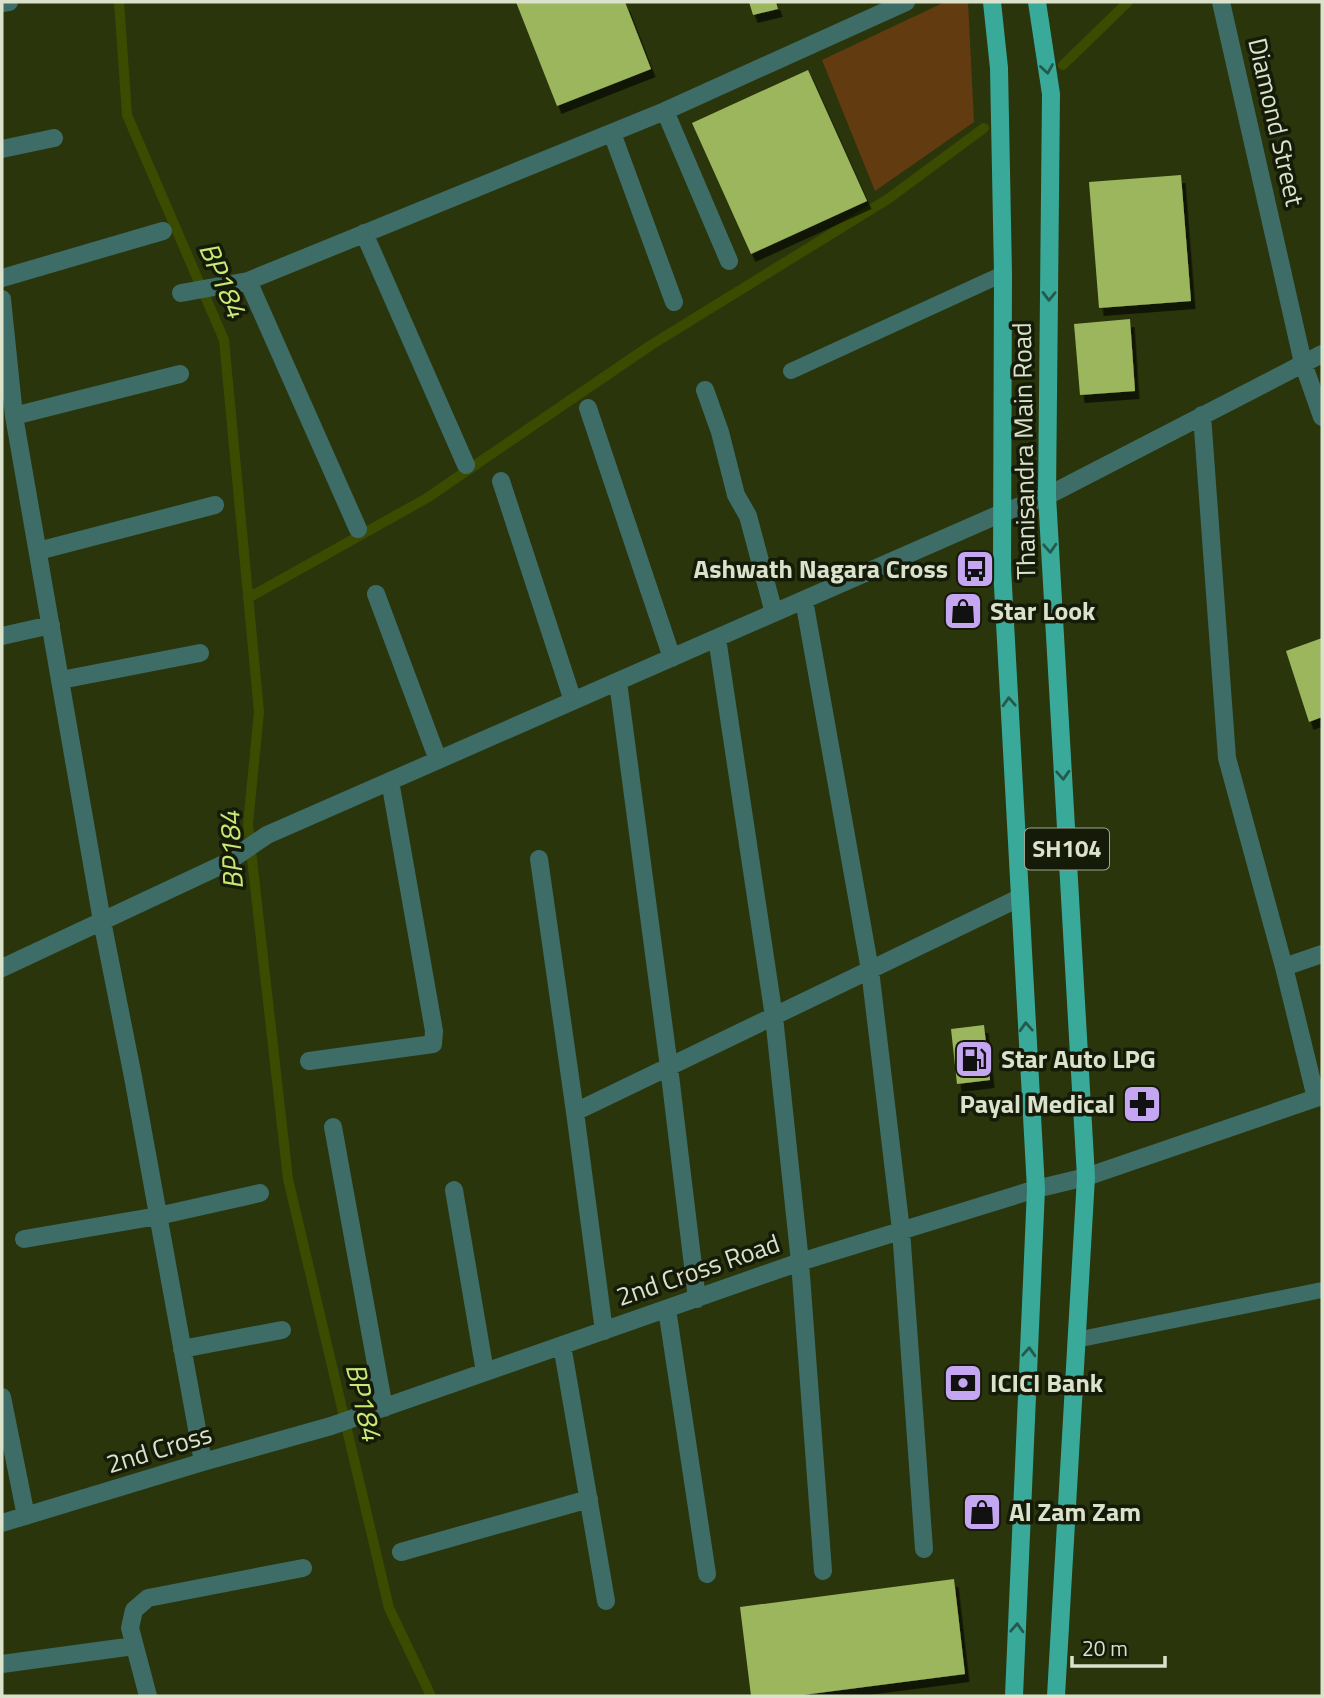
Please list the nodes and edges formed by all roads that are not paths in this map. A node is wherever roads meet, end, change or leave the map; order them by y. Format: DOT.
graph roads {
  1 [pos="9,2"];
  2 [pos="906,2"];
  3 [pos="992,2"];
  4 [pos="1037,2"];
  5 [pos="1222,2"];
  6 [pos="2,3"];
  7 [pos="665,111"];
  8 [pos="612,133"];
  9 [pos="54,138"];
  10 [pos="2,149"];
  11 [pos="163,231"];
  12 [pos="364,233"];
  13 [pos="729,261"];
  14 [pos="1003,274"];
  15 [pos="2,278"];
  16 [pos="248,281"];
  17 [pos="181,293"];
  18 [pos="2,299"];
  19 [pos="674,302"];
  20 [pos="1322,354"];
  21 [pos="1303,363"];
  22 [pos="791,371"];
  23 [pos="180,374"];
  24 [pos="705,390"];
  25 [pos="588,408"];
  26 [pos="1202,415"];
  27 [pos="14,416"];
  28 [pos="1322,416"];
  29 [pos="466,465"];
  30 [pos="501,481"];
  31 [pos="1047,496"];
  32 [pos="215,505"];
  33 [pos="1002,513"];
  34 [pos="358,529"];
  35 [pos="38,551"];
  36 [pos="376,594"];
  37 [pos="804,600"];
  38 [pos="774,613"];
  39 [pos="51,625"];
  40 [pos="2,636"];
  41 [pos="717,638"];
  42 [pos="200,653"];
  43 [pos="672,658"];
  44 [pos="61,680"];
  45 [pos="618,681"];
  46 [pos="573,701"];
  47 [pos="438,760"];
  48 [pos="390,781"];
  49 [pos="539,859"];
  50 [pos="1019,898"];
  51 [pos="102,921"];
  52 [pos="1322,954"];
  53 [pos="1284,967"];
  54 [pos="2,968"];
  55 [pos="870,970"];
  56 [pos="774,1017"];
  57 [pos="309,1061"];
  58 [pos="670,1067"];
  59 [pos="1319,1097"];
  60 [pos="575,1112"];
  61 [pos="333,1128"];
  62 [pos="1086,1177"];
  63 [pos="1036,1189"];
  64 [pos="454,1191"];
  65 [pos="260,1193"];
  66 [pos="158,1216"];
  67 [pos="901,1230"];
  68 [pos="24,1239"];
  69 [pos="800,1262"];
  70 [pos="1322,1290"];
  71 [pos="697,1299"];
  72 [pos="667,1309"];
  73 [pos="282,1330"];
  74 [pos="604,1331"];
  75 [pos="1076,1340"];
  76 [pos="562,1345"];
  77 [pos="182,1349"];
  78 [pos="485,1372"];
  79 [pos="2,1397"];
  80 [pos="384,1408"];
  81 [pos="331,1426"];
  82 [pos="203,1462"];
  83 [pos="589,1499"];
  84 [pos="26,1516"];
  85 [pos="2,1523"];
  86 [pos="924,1549"];
  87 [pos="401,1552"];
  88 [pos="303,1568"];
  89 [pos="823,1571"];
  90 [pos="707,1574"];
  91 [pos="606,1601"];
  92 [pos="134,1646"];
  93 [pos="2,1664"];
  94 [pos="148,1696"];
  95 [pos="1014,1696"];
  96 [pos="1056,1696"];
  1 -- 6 [label="street"];
  2 -- 7 [label="street"];
  3 -- 14 [label="main road, Thanisandra Main Road / SH104"];
  4 -- 31 [label="main road, Thanisandra Main Road / SH104, one-way"];
  5 -- 21 [label="street, Diamond Street"];
  7 -- 8 [label="street"];
  7 -- 13 [label="street"];
  8 -- 12 [label="street"];
  8 -- 19 [label="street"];
  9 -- 10 [label="street"];
  11 -- 15 [label="street"];
  12 -- 16 [label="street"];
  12 -- 29 [label="street"];
  14 -- 22 [label="lane"];
  14 -- 33 [label="main road, Thanisandra Main Road / SH104"];
  16 -- 17 [label="street"];
  16 -- 34 [label="street"];
  18 -- 27 [label="street"];
  20 -- 21 [label="street"];
  21 -- 26 [label="street"];
  21 -- 28 [label="street, Diamond Street"];
  23 -- 27 [label="street"];
  24 -- 38 [label="street"];
  25 -- 43 [label="street"];
  26 -- 31 [label="street"];
  26 -- 53 [label="street"];
  27 -- 35 [label="street"];
  30 -- 46 [label="street"];
  31 -- 33 [label="street"];
  31 -- 62 [label="main road, Thanisandra Main Road / SH104, one-way"];
  32 -- 35 [label="street"];
  33 -- 37 [label="street"];
  50 -- 33 [label="main road, Thanisandra Main Road / SH104, one-way"];
  35 -- 39 [label="street"];
  36 -- 47 [label="street"];
  37 -- 38 [label="street"];
  37 -- 55 [label="street"];
  38 -- 41 [label="street"];
  39 -- 40 [label="street"];
  39 -- 44 [label="street"];
  41 -- 43 [label="street"];
  41 -- 56 [label="street"];
  42 -- 44 [label="street"];
  43 -- 45 [label="street"];
  44 -- 51 [label="street"];
  45 -- 46 [label="street"];
  45 -- 58 [label="street"];
  46 -- 47 [label="street"];
  47 -- 48 [label="street"];
  48 -- 51 [label="street"];
  48 -- 57 [label="street"];
  49 -- 60 [label="street"];
  50 -- 55 [label="street"];
  63 -- 50 [label="main road, Thanisandra Main Road / SH104, one-way"];
  51 -- 54 [label="street"];
  51 -- 66 [label="street"];
  52 -- 53 [label="street"];
  53 -- 59 [label="street"];
  55 -- 56 [label="street"];
  55 -- 67 [label="street"];
  56 -- 58 [label="street"];
  56 -- 69 [label="street"];
  58 -- 60 [label="street"];
  58 -- 71 [label="street"];
  59 -- 62 [label="street, 2nd Cross Road"];
  60 -- 74 [label="street"];
  61 -- 80 [label="street"];
  62 -- 63 [label="street, 2nd Cross Road"];
  62 -- 75 [label="main road, Thanisandra Main Road / SH104"];
  63 -- 67 [label="street, 2nd Cross Road"];
  95 -- 63 [label="main road, Thanisandra Main Road / SH104, one-way"];
  64 -- 78 [label="street"];
  65 -- 66 [label="street"];
  66 -- 68 [label="street"];
  66 -- 77 [label="street"];
  67 -- 69 [label="street, 2nd Cross Road"];
  67 -- 86 [label="street"];
  69 -- 71 [label="street, 2nd Cross Road"];
  69 -- 89 [label="street"];
  70 -- 75 [label="lane"];
  71 -- 72 [label="street, 2nd Cross Road"];
  72 -- 74 [label="street, 2nd Cross Road"];
  72 -- 90 [label="street"];
  73 -- 77 [label="street"];
  74 -- 76 [label="street, 2nd Cross Road"];
  75 -- 96 [label="main road, Thanisandra Main Road / SH104"];
  76 -- 78 [label="street, 2nd Cross Road"];
  76 -- 83 [label="street"];
  77 -- 82 [label="street"];
  78 -- 80 [label="street, 2nd Cross Road"];
  79 -- 84 [label="street"];
  80 -- 81 [label="street, 2nd Cross Road"];
  81 -- 82 [label="street, 2nd Cross"];
  82 -- 84 [label="street, 2nd Cross"];
  83 -- 87 [label="street"];
  83 -- 91 [label="street"];
  84 -- 85 [label="street, 2nd Cross"];
  88 -- 92 [label="street"];
  92 -- 93 [label="street"];
  92 -- 94 [label="street"];
}
